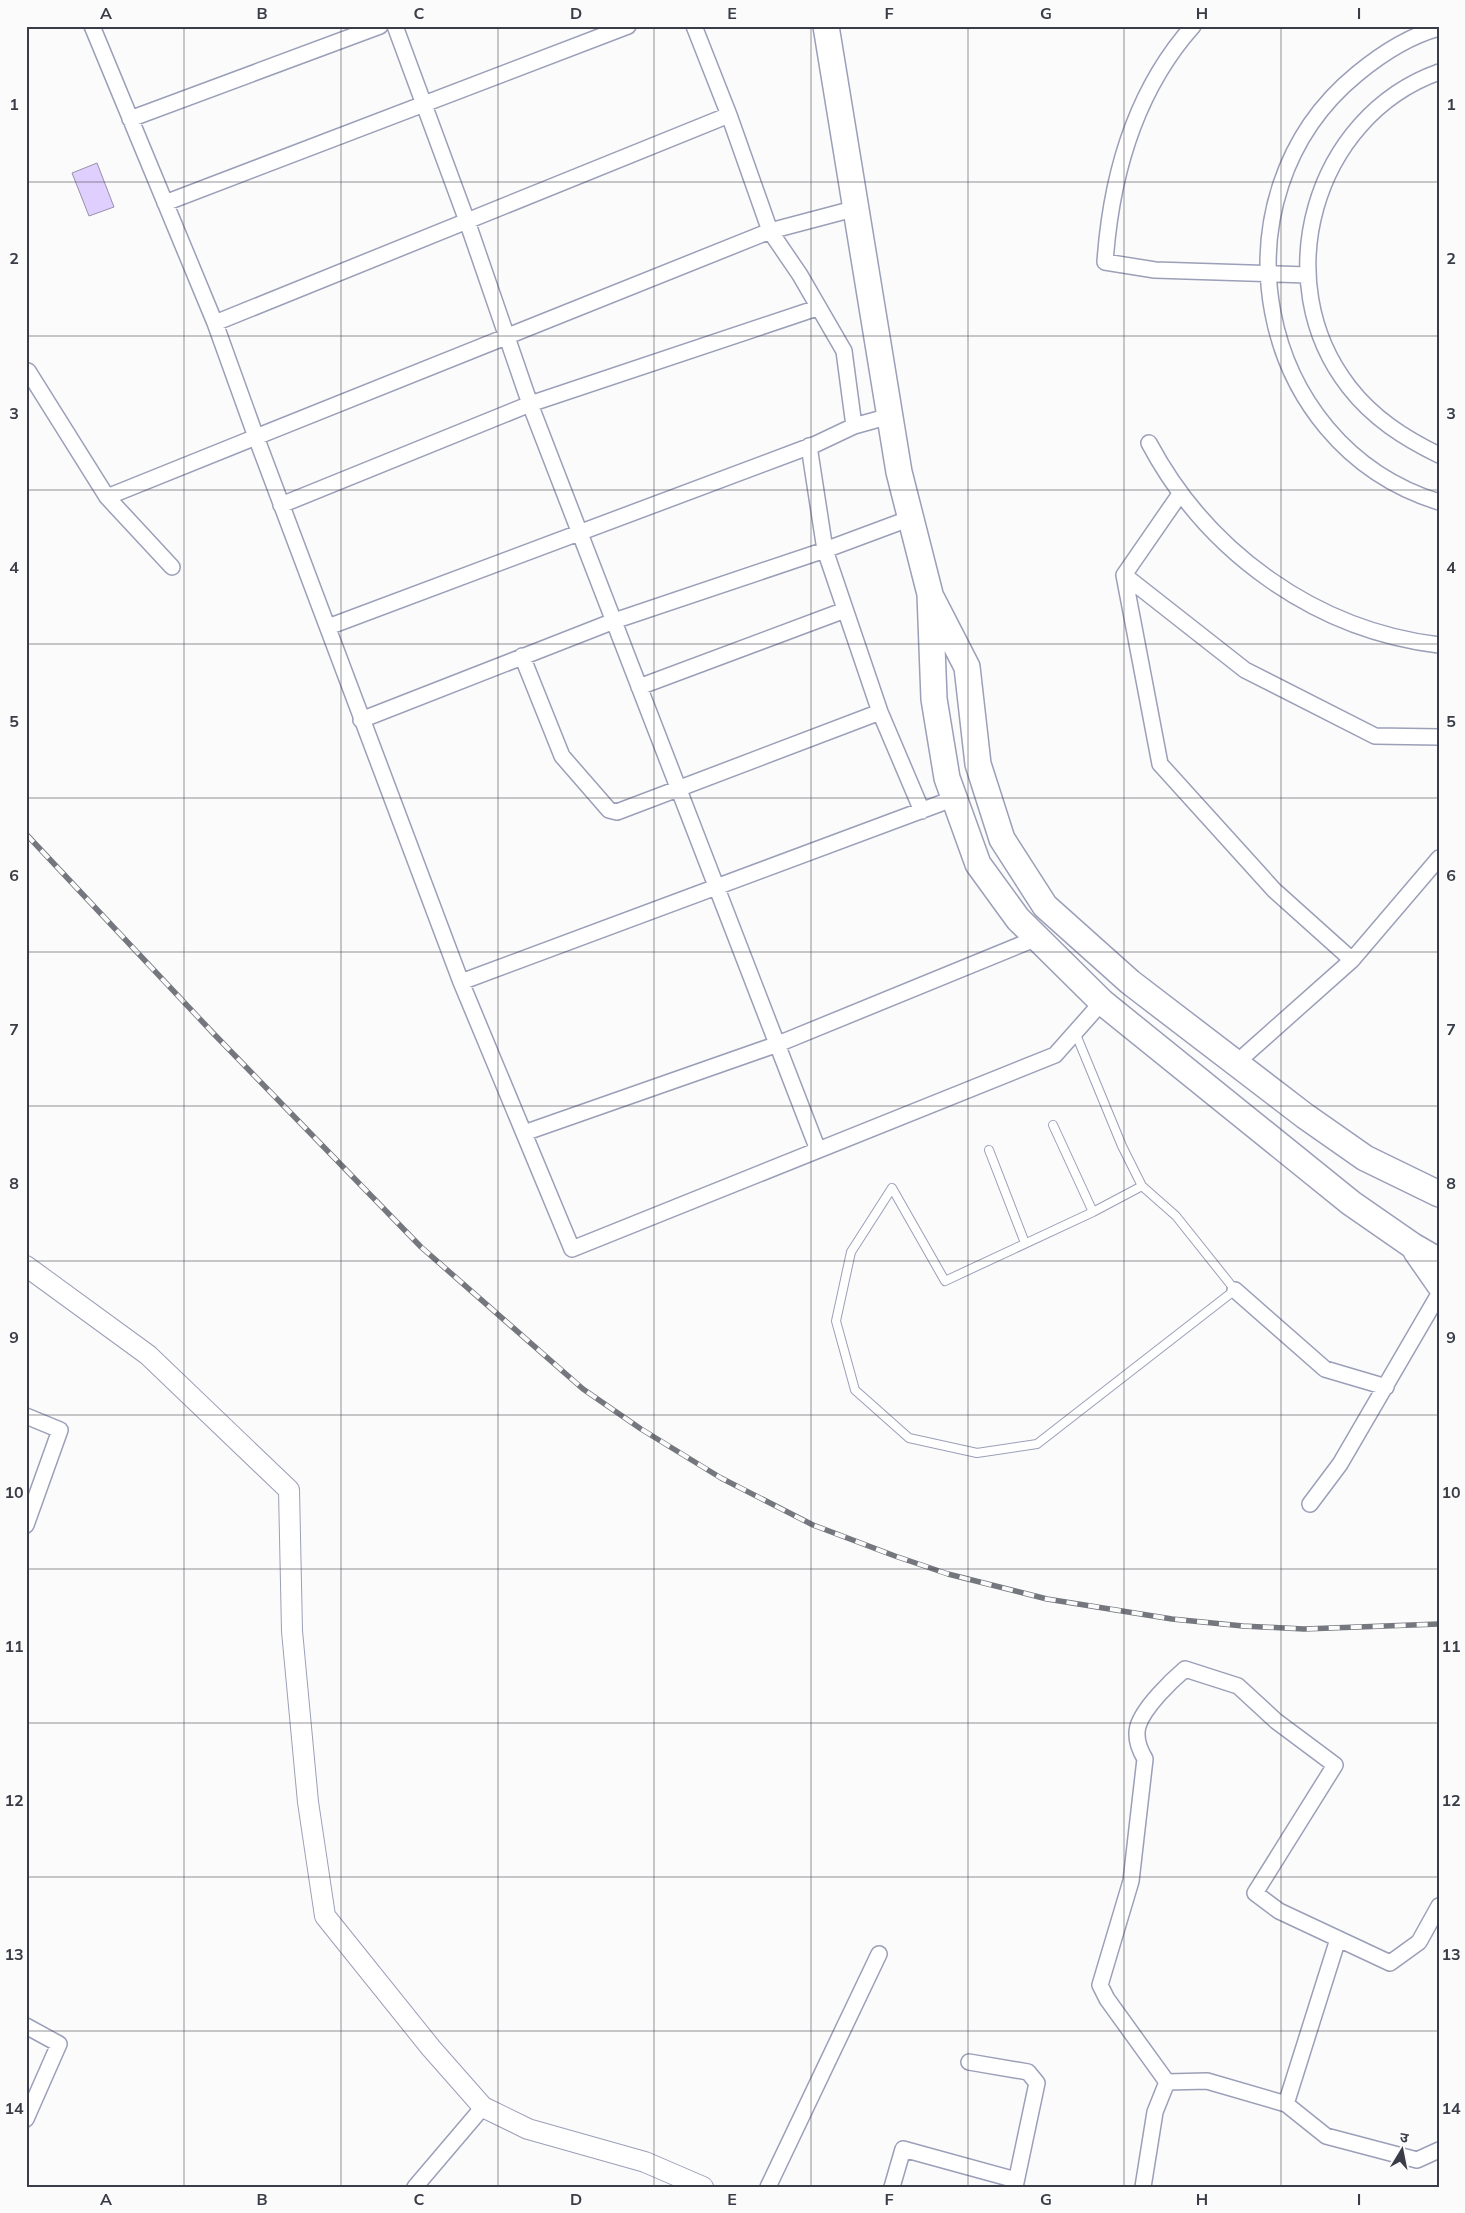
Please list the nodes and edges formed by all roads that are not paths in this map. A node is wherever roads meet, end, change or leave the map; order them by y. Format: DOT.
graph roads {
  1 [pos="92,26"];
  2 [pos="380,26"];
  3 [pos="395,26"];
  4 [pos="628,26"];
  5 [pos="694,26"];
  6 [pos="826,26"];
  7 [pos="1192,26"];
  8 [pos="1439,28"];
  9 [pos="1439,72"];
  10 [pos="424,105"];
  11 [pos="730,115"];
  12 [pos="130,119"];
  13 [pos="165,203"];
  14 [pos="857,208"];
  15 [pos="467,221"];
  16 [pos="770,231"];
  17 [pos="1266,272"];
  18 [pos="1307,274"];
  19 [pos="817,308"];
  20 [pos="215,323"];
  21 [pos="504,336"];
  22 [pos="28,371"];
  23 [pos="530,404"];
  24 [pos="890,416"];
  25 [pos="854,426"];
  26 [pos="256,437"];
  27 [pos="1149,443"];
  28 [pos="809,446"];
  29 [pos="1439,455"];
  30 [pos="1180,494"];
  31 [pos="107,497"];
  32 [pos="1439,502"];
  33 [pos="281,505"];
  34 [pos="911,518"];
  35 [pos="579,532"];
  36 [pos="825,550"];
  37 [pos="172,567"];
  38 [pos="1124,575"];
  39 [pos="930,594"];
  40 [pos="845,610"];
  41 [pos="614,621"];
  42 [pos="328,627"];
  43 [pos="1439,645"];
  44 [pos="522,656"];
  45 [pos="639,687"];
  46 [pos="880,712"];
  47 [pos="361,720"];
  48 [pos="1439,738"];
  49 [pos="678,787"];
  50 [pos="954,798"];
  51 [pos="922,810"];
  52 [pos="1439,858"];
  53 [pos="716,886"];
  54 [pos="1037,938"];
  55 [pos="1352,960"];
  56 [pos="461,982"];
  57 [pos="1102,1002"];
  58 [pos="1075,1032"];
  59 [pos="778,1044"];
  60 [pos="1234,1064"];
  61 [pos="1053,1125"];
  62 [pos="524,1133"];
  63 [pos="818,1150"];
  64 [pos="989,1150"];
  65 [pos="1142,1186"];
  66 [pos="1439,1194"];
  67 [pos="1093,1212"];
  68 [pos="1026,1243"];
  69 [pos="1413,1246"];
  70 [pos="1439,1261"];
  71 [pos="26,1266"];
  72 [pos="1439,1284"];
  73 [pos="1235,1290"];
  74 [pos="1439,1294"];
  75 [pos="1386,1387"];
  76 [pos="26,1416"];
  77 [pos="1310,1504"];
  78 [pos="26,1525"];
  79 [pos="1439,1906"];
  80 [pos="1338,1939"];
  81 [pos="880,1954"];
  82 [pos="26,2026"];
  83 [pos="969,2062"];
  84 [pos="1167,2082"];
  85 [pos="1286,2104"];
  86 [pos="483,2107"];
  87 [pos="26,2119"];
  88 [pos="1439,2150"];
  89 [pos="1016,2184"];
  90 [pos="416,2187"];
  91 [pos="703,2187"];
  92 [pos="768,2187"];
  93 [pos="892,2187"];
  94 [pos="1143,2187"];
  1 -- 12 [label="street"];
  2 -- 12 [label="street"];
  3 -- 10 [label="street"];
  4 -- 10 [label="street"];
  5 -- 11 [label="street"];
  6 -- 14 [label="main road"];
  7 -- 17 [label="street"];
  8 -- 17 [label="street"];
  9 -- 18 [label="street"];
  10 -- 13 [label="street"];
  10 -- 15 [label="street"];
  11 -- 15 [label="street"];
  11 -- 16 [label="street"];
  12 -- 13 [label="street"];
  13 -- 20 [label="street"];
  14 -- 16 [label="street"];
  14 -- 24 [label="main road"];
  15 -- 20 [label="street"];
  15 -- 21 [label="street"];
  16 -- 19 [label="street"];
  16 -- 21 [label="street"];
  17 -- 18 [label="street"];
  17 -- 32 [label="street"];
  18 -- 29 [label="street"];
  19 -- 23 [label="street"];
  19 -- 25 [label="street"];
  20 -- 26 [label="street"];
  21 -- 23 [label="street"];
  21 -- 26 [label="street"];
  22 -- 31 [label="street"];
  23 -- 33 [label="street"];
  23 -- 35 [label="street"];
  24 -- 25 [label="street"];
  24 -- 34 [label="main road"];
  25 -- 28 [label="street"];
  26 -- 31 [label="street"];
  26 -- 33 [label="street"];
  27 -- 30 [label="street"];
  28 -- 35 [label="street"];
  28 -- 36 [label="street"];
  30 -- 38 [label="street"];
  30 -- 43 [label="street"];
  31 -- 37 [label="street"];
  33 -- 42 [label="street"];
  34 -- 36 [label="street"];
  34 -- 39 [label="main road"];
  35 -- 41 [label="street"];
  35 -- 42 [label="street"];
  36 -- 40 [label="street"];
  36 -- 41 [label="street"];
  38 -- 48 [label="street"];
  38 -- 55 [label="street"];
  39 -- 50 [label="main road"];
  39 -- 60 [label="main road"];
  40 -- 45 [label="street"];
  40 -- 46 [label="street"];
  41 -- 44 [label="street"];
  41 -- 45 [label="street"];
  42 -- 47 [label="street"];
  44 -- 47 [label="street"];
  44 -- 49 [label="street"];
  45 -- 49 [label="street"];
  46 -- 49 [label="street"];
  46 -- 51 [label="street"];
  47 -- 56 [label="street"];
  49 -- 53 [label="street"];
  50 -- 51 [label="street"];
  50 -- 54 [label="main road"];
  51 -- 53 [label="street"];
  52 -- 55 [label="street"];
  53 -- 56 [label="street"];
  53 -- 59 [label="street"];
  54 -- 57 [label="main road"];
  54 -- 59 [label="street"];
  55 -- 60 [label="street"];
  56 -- 62 [label="street"];
  57 -- 58 [label="street"];
  57 -- 69 [label="main road"];
  58 -- 63 [label="street"];
  58 -- 65 [label="lane"];
  59 -- 62 [label="street"];
  59 -- 63 [label="street"];
  60 -- 66 [label="main road"];
  61 -- 67 [label="lane"];
  62 -- 63 [label="street"];
  64 -- 68 [label="lane"];
  65 -- 67 [label="lane"];
  65 -- 73 [label="lane"];
  67 -- 68 [label="lane"];
  68 -- 73 [label="lane"];
  69 -- 70 [label="main road"];
  69 -- 72 [label="main road"];
  71 -- 86 [label="street"];
  73 -- 75 [label="street"];
  74 -- 75 [label="street"];
  75 -- 77 [label="street"];
  76 -- 78 [label="street"];
  79 -- 80 [label="street"];
  80 -- 84 [label="street"];
  80 -- 85 [label="street"];
  81 -- 92 [label="street"];
  82 -- 87 [label="street"];
  83 -- 89 [label="street"];
  84 -- 85 [label="street"];
  84 -- 94 [label="street"];
  85 -- 88 [label="street"];
  86 -- 90 [label="street"];
  86 -- 91 [label="street"];
  89 -- 93 [label="street"];
}
